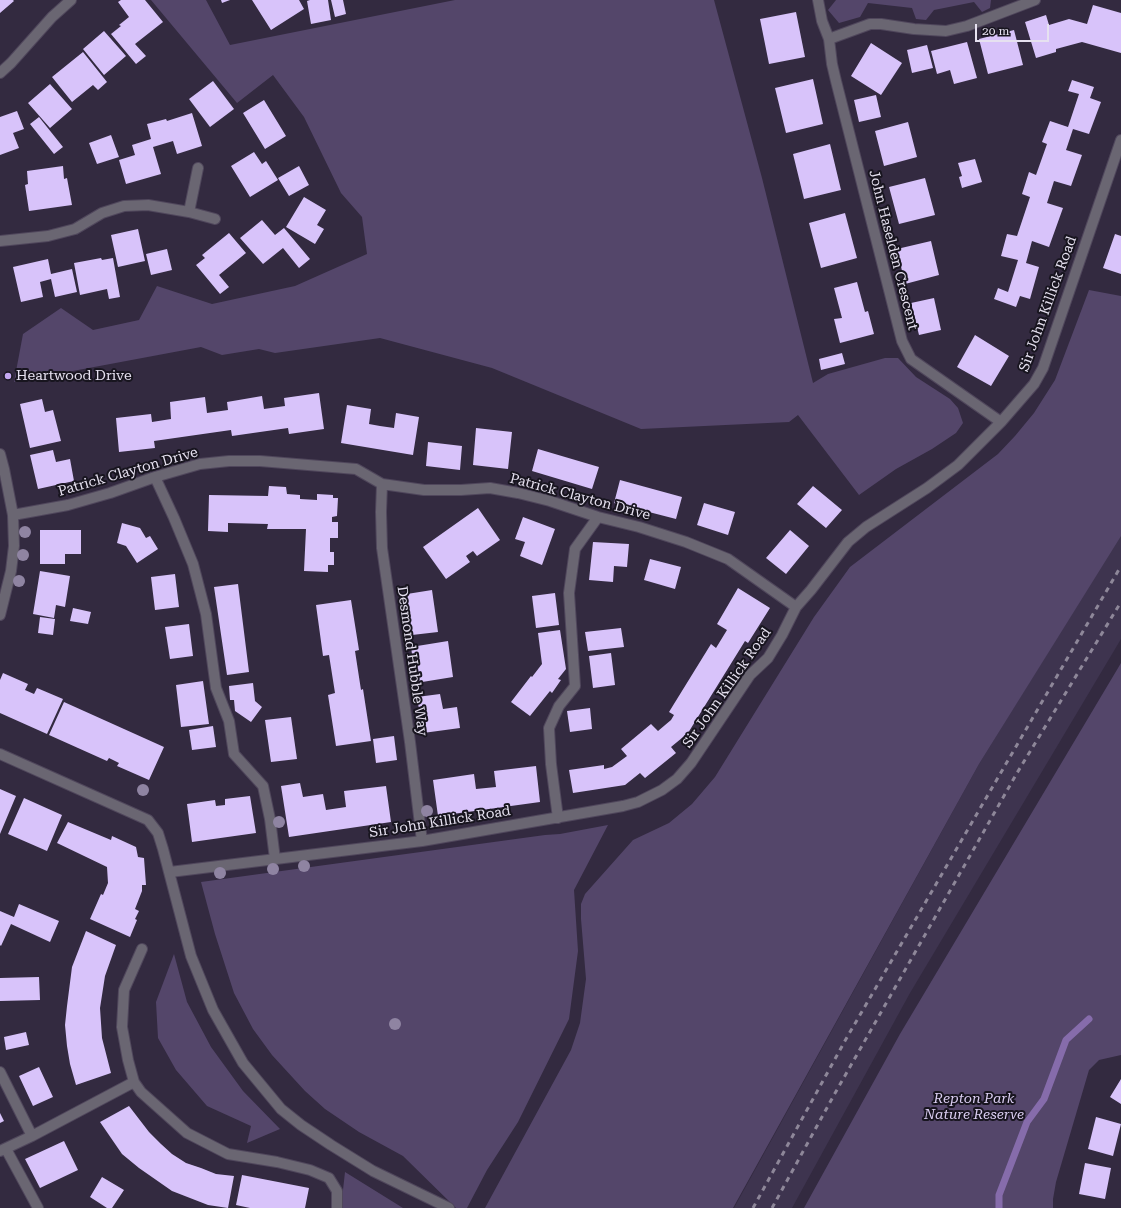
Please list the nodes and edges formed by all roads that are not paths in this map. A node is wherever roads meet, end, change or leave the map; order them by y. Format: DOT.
graph roads {
  1 [pos="71,0"];
  2 [pos="818,0"];
  3 [pos="1035,0"];
  4 [pos="829,39"];
  5 [pos="0,73"];
  6 [pos="1121,140"];
  7 [pos="198,168"];
  8 [pos="189,212"];
  9 [pos="215,219"];
  10 [pos="0,234"];
  11 [pos="0,240"];
  12 [pos="1001,422"];
  13 [pos="0,454"];
  14 [pos="155,477"];
  15 [pos="382,484"];
  16 [pos="13,515"];
  17 [pos="598,518"];
  18 [pos="796,607"];
  19 [pos="0,615"];
  20 [pos="0,754"];
  21 [pos="558,818"];
  22 [pos="422,841"];
  23 [pos="275,859"];
  24 [pos="170,872"];
  25 [pos="142,949"];
  26 [pos="0,1072"];
  27 [pos="134,1082"];
  28 [pos="32,1136"];
  29 [pos="3,1150"];
  30 [pos="38,1208"];
  31 [pos="337,1208"];
  32 [pos="449,1208"];
  1 -- 5 [label="street"];
  2 -- 4 [label="street, John Haselden Crescent"];
  3 -- 4 [label="street"];
  4 -- 12 [label="street, John Haselden Crescent"];
  6 -- 12 [label="street, Sir John Killick Road"];
  7 -- 8 [label="street"];
  8 -- 9 [label="street"];
  8 -- 11 [label="street"];
  10 -- 11 [label="street"];
  12 -- 18 [label="street, Sir John Killick Road"];
  13 -- 16 [label="street"];
  14 -- 15 [label="street, Patrick Clayton Drive"];
  14 -- 16 [label="street, Patrick Clayton Drive"];
  14 -- 23 [label="street"];
  15 -- 17 [label="street, Patrick Clayton Drive"];
  15 -- 22 [label="street, Desmond Hubble Way"];
  16 -- 19 [label="street"];
  17 -- 18 [label="street, Patrick Clayton Drive"];
  17 -- 21 [label="street"];
  18 -- 21 [label="street, Sir John Killick Road"];
  20 -- 24 [label="street"];
  21 -- 22 [label="street, Sir John Killick Road"];
  22 -- 23 [label="street, Sir John Killick Road"];
  23 -- 24 [label="street, Sir John Killick Road"];
  24 -- 32 [label="street"];
  25 -- 27 [label="street"];
  26 -- 28 [label="street"];
  27 -- 28 [label="street"];
  27 -- 31 [label="street"];
  28 -- 29 [label="street"];
  29 -- 30 [label="street"];
}
